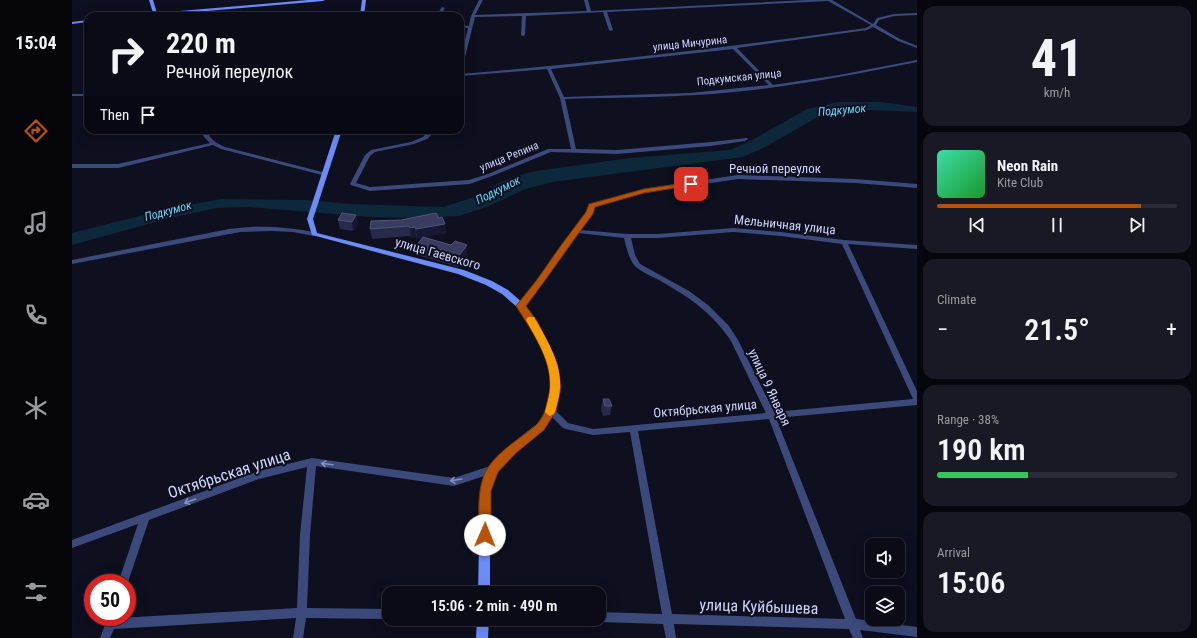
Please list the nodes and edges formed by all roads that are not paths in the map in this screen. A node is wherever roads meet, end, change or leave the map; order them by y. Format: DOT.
graph roads {
  1 [pos="151,0"];
  2 [pos="323,0"];
  3 [pos="364,0"];
  4 [pos="480,0"];
  5 [pos="586,0"];
  6 [pos="725,0"];
  7 [pos="829,0"];
  8 [pos="730,6"];
  9 [pos="443,8"];
  10 [pos="155,12"];
  11 [pos="189,12"];
  12 [pos="362,12"];
  13 [pos="440,12"];
  14 [pos="589,12"];
  15 [pos="605,12"];
  16 [pos="917,14"];
  17 [pos="524,15"];
  18 [pos="473,16"];
  19 [pos="84,22"];
  20 [pos="72,23"];
  21 [pos="874,25"];
  22 [pos="464,26"];
  23 [pos="470,27"];
  24 [pos="611,30"];
  25 [pos="524,35"];
  26 [pos="917,47"];
  27 [pos="735,48"];
  28 [pos="464,53"];
  29 [pos="917,61"];
  30 [pos="549,68"];
  31 [pos="464,75"];
  32 [pos="772,86"];
  33 [pos="72,95"];
  34 [pos="84,95"];
  35 [pos="562,98"];
  36 [pos="205,134"];
  37 [pos="338,134"];
  38 [pos="429,134"];
  39 [pos="745,139"];
  40 [pos="212,144"];
  41 [pos="574,151"];
  42 [pos="72,166"];
  43 [pos="324,174"];
  44 [pos="917,186"];
  45 [pos="576,230"];
  46 [pos="314,234"];
  47 [pos="627,236"];
  48 [pos="844,242"];
  49 [pos="917,248"];
  50 [pos="72,262"];
  51 [pos="521,306"];
  52 [pos="917,399"];
  53 [pos="917,402"];
  54 [pos="551,411"];
  55 [pos="771,414"];
  56 [pos="633,428"];
  57 [pos="312,462"];
  58 [pos="493,470"];
  59 [pos="145,517"];
  60 [pos="72,544"];
  61 [pos="126,574"];
  62 [pos="484,586"];
  63 [pos="302,613"];
  64 [pos="382,614"];
  65 [pos="606,617"];
  66 [pos="667,618"];
  67 [pos="136,620"];
  68 [pos="854,624"];
  69 [pos="109,626"];
  70 [pos="483,626"];
  71 [pos="917,632"];
  72 [pos="105,638"];
  73 [pos="298,638"];
  74 [pos="482,638"];
  75 [pos="671,638"];
  76 [pos="858,638"];
  1 -- 10 [label="main road"];
  2 -- 11 [label="main road"];
  3 -- 12 [label="main road"];
  4 -- 18 [label="street"];
  5 -- 14 [label="street"];
  6 -- 8 [label="street"];
  7 -- 8 [label="street"];
  7 -- 21 [label="street"];
  8 -- 15 [label="street"];
  9 -- 13 [label="street"];
  14 -- 15 [label="street"];
  14 -- 17 [label="street"];
  15 -- 24 [label="street"];
  16 -- 21 [label="street, улица Мичурина"];
  17 -- 18 [label="street"];
  17 -- 25 [label="street"];
  18 -- 23 [label="street"];
  19 -- 20 [label="main road"];
  21 -- 26 [label="street"];
  21 -- 27 [label="street, улица Мичурина"];
  22 -- 23 [label="street"];
  23 -- 28 [label="street"];
  27 -- 30 [label="street, улица Мичурина"];
  27 -- 32 [label="street"];
  29 -- 32 [label="street, Подкумская улица"];
  30 -- 31 [label="street, улица Мичурина"];
  30 -- 35 [label="street"];
  32 -- 35 [label="street, Подкумская улица"];
  33 -- 34 [label="street"];
  35 -- 41 [label="street"];
  36 -- 40 [label="street"];
  37 -- 43 [label="main road"];
  38 -- 41 [label="street, улица Репина"];
  39 -- 41 [label="street, улица Репина"];
  40 -- 42 [label="street"];
  40 -- 43 [label="street"];
  43 -- 46 [label="main road"];
  44 -- 45 [label="street, Речной переулок"];
  45 -- 47 [label="street"];
  45 -- 51 [label="street, Речной переулок"];
  46 -- 50 [label="street, улица Гаевского"];
  46 -- 51 [label="main road, улица Гаевского"];
  47 -- 48 [label="street, Мельничная улица"];
  47 -- 55 [label="street, улица 9 Января"];
  48 -- 49 [label="street, Мельничная улица"];
  48 -- 52 [label="street"];
  51 -- 54 [label="main road, улица Гаевского"];
  53 -- 55 [label="street, Октябрьская улица"];
  54 -- 56 [label="street, Октябрьская улица"];
  54 -- 58 [label="main road, улица Гаевского"];
  55 -- 56 [label="street, Октябрьская улица"];
  55 -- 68 [label="street, улица 9 Января"];
  56 -- 66 [label="street"];
  58 -- 57 [label="street, Октябрьская улица, one-way"];
  57 -- 59 [label="street, Октябрьская улица, one-way"];
  57 -- 63 [label="street"];
  58 -- 62 [label="main road, улица Гаевского"];
  59 -- 60 [label="street, Октябрьская улица"];
  59 -- 61 [label="street"];
  63 -- 64 [label="street"];
  63 -- 67 [label="street"];
  63 -- 73 [label="street"];
  65 -- 66 [label="street, улица Куйбышева"];
  66 -- 68 [label="street, улица Куйбышева"];
  66 -- 75 [label="street"];
  68 -- 71 [label="street, улица Куйбышева"];
  68 -- 76 [label="street, улица 9 Января"];
  69 -- 72 [label="street"];
  70 -- 74 [label="main road"];
}
